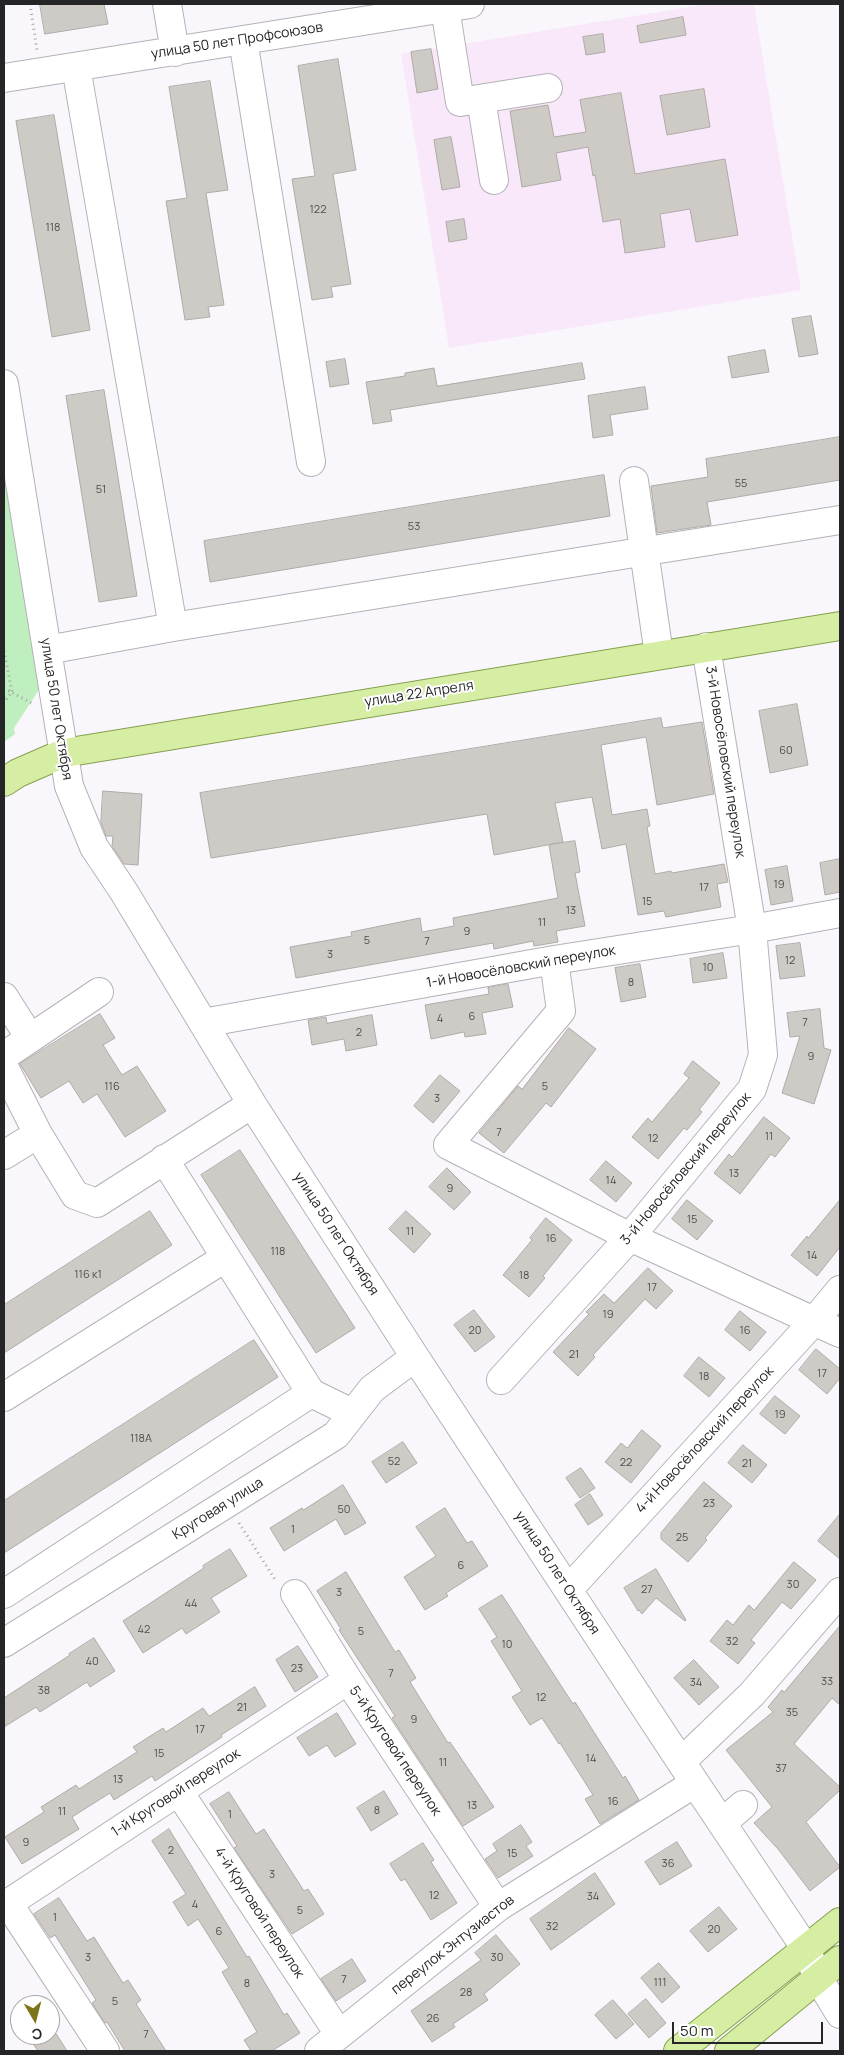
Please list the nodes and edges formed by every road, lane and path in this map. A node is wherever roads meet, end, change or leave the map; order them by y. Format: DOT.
graph roads {
  1 [pos="30,4"];
  2 [pos="167,4"];
  3 [pos="457,6"];
  4 [pos="243,40"];
  5 [pos="175,52"];
  6 [pos="76,67"];
  7 [pos="41,72"];
  8 [pos="4,78"];
  9 [pos="548,88"];
  10 [pos="481,99"];
  11 [pos="494,180"];
  12 [pos="4,384"];
  13 [pos="311,462"];
  14 [pos="634,481"];
  15 [pos="840,520"];
  16 [pos="645,550"];
  17 [pos="173,626"];
  18 [pos="840,626"];
  19 [pos="706,647"];
  20 [pos="46,650"];
  21 [pos="4,651"];
  22 [pos="659,655"];
  23 [pos="4,688"];
  24 [pos="12,692"];
  25 [pos="4,702"];
  26 [pos="64,753"];
  27 [pos="4,782"];
  28 [pos="840,913"];
  29 [pos="752,929"];
  30 [pos="554,960"];
  31 [pos="99,992"];
  32 [pos="4,997"];
  33 [pos="203,1023"];
  34 [pos="30,1038"];
  35 [pos="4,1056"];
  36 [pos="4,1067"];
  37 [pos="252,1104"];
  38 [pos="38,1134"];
  39 [pos="4,1155"];
  40 [pos="164,1159"];
  41 [pos="630,1237"];
  42 [pos="225,1258"];
  43 [pos="840,1290"];
  44 [pos="815,1320"];
  45 [pos="840,1333"];
  46 [pos="415,1357"];
  47 [pos="501,1380"];
  48 [pos="311,1393"];
  49 [pos="4,1397"];
  50 [pos="352,1413"];
  51 [pos="227,1504"];
  52 [pos="568,1590"];
  53 [pos="840,1592"];
  54 [pos="4,1594"];
  55 [pos="295,1594"];
  56 [pos="4,1642"];
  57 [pos="348,1680"];
  58 [pos="688,1773"];
  59 [pos="179,1792"];
  60 [pos="743,1805"];
  61 [pos="722,1824"];
  62 [pos="6,1904"];
  63 [pos="498,1907"];
  64 [pos="840,1922"];
  65 [pos="806,1949"];
  66 [pos="840,1960"];
  67 [pos="818,1978"];
  68 [pos="840,2014"];
  69 [pos="329,2043"];
  70 [pos="105,2051"];
  71 [pos="678,2051"];
  72 [pos="729,2051"];
  1 -- 7 [label="path"];
  2 -- 5 [label="street"];
  3 -- 4 [label="street, улица 50 лет Профсоюзов"];
  3 -- 10 [label="street"];
  4 -- 5 [label="street, улица 50 лет Профсоюзов"];
  4 -- 13 [label="street"];
  5 -- 6 [label="street, улица 50 лет Профсоюзов"];
  6 -- 7 [label="street, улица 50 лет Профсоюзов"];
  6 -- 17 [label="street"];
  7 -- 8 [label="street, улица 50 лет Профсоюзов"];
  9 -- 10 [label="street"];
  10 -- 11 [label="street"];
  12 -- 20 [label="street, улица 50 лет Октября"];
  14 -- 16 [label="street"];
  15 -- 16 [label="street"];
  16 -- 17 [label="street"];
  16 -- 22 [label="street"];
  17 -- 20 [label="street"];
  18 -- 19 [label="main road, улица 22 Апреля"];
  19 -- 22 [label="main road, улица 22 Апреля"];
  19 -- 29 [label="street, 3-й Новосёловский переулок"];
  20 -- 26 [label="street, улица 50 лет Октября"];
  21 -- 24 [label="path"];
  22 -- 26 [label="main road, улица 22 Апреля"];
  23 -- 24 [label="path"];
  24 -- 25 [label="path"];
  26 -- 27 [label="main road, улица 22 Апреля"];
  26 -- 33 [label="street, улица 50 лет Октября"];
  28 -- 29 [label="street, 1-й Новосёловский переулок"];
  29 -- 30 [label="street, 1-й Новосёловский переулок"];
  29 -- 41 [label="street, 3-й Новосёловский переулок"];
  30 -- 33 [label="street, 1-й Новосёловский переулок"];
  30 -- 41 [label="street"];
  31 -- 34 [label="street"];
  32 -- 34 [label="street"];
  33 -- 37 [label="street, улица 50 лет Октября"];
  34 -- 35 [label="street"];
  36 -- 38 [label="street"];
  37 -- 40 [label="street"];
  37 -- 46 [label="street, улица 50 лет Октября"];
  38 -- 39 [label="street"];
  38 -- 40 [label="street"];
  40 -- 42 [label="street"];
  41 -- 44 [label="street"];
  41 -- 47 [label="street, 3-й Новосёловский переулок"];
  42 -- 48 [label="street"];
  42 -- 49 [label="street"];
  43 -- 44 [label="street, 4-й Новосёловский переулок"];
  44 -- 45 [label="street"];
  44 -- 52 [label="street, 4-й Новосёловский переулок"];
  46 -- 50 [label="street, Круговая улица"];
  46 -- 52 [label="street, улица 50 лет Октября"];
  48 -- 50 [label="street"];
  48 -- 54 [label="street"];
  50 -- 51 [label="street, Круговая улица"];
  51 -- 55 [label="path"];
  51 -- 56 [label="street, Круговая улица"];
  52 -- 58 [label="street, улица 50 лет Октября"];
  53 -- 58 [label="street, переулок Энтузиастов"];
  55 -- 57 [label="street, 5-й Круговой переулок"];
  57 -- 59 [label="street, 1-й Круговой переулок"];
  57 -- 63 [label="street, 5-й Круговой переулок"];
  58 -- 61 [label="street, улица 50 лет Октября"];
  58 -- 63 [label="street, переулок Энтузиастов"];
  59 -- 62 [label="street, 1-й Круговой переулок"];
  59 -- 69 [label="street, 4-й Круговой переулок"];
  60 -- 61 [label="street"];
  61 -- 65 [label="street, улица 50 лет Октября"];
  62 -- 70 [label="street"];
  63 -- 69 [label="street, переулок Энтузиастов"];
  64 -- 65 [label="main road"];
  65 -- 67 [label="street, улица 50 лет Октября"];
  65 -- 71 [label="main road"];
  66 -- 67 [label="main road"];
  67 -- 68 [label="street, улица 50 лет Октября"];
  67 -- 72 [label="main road"];
}
